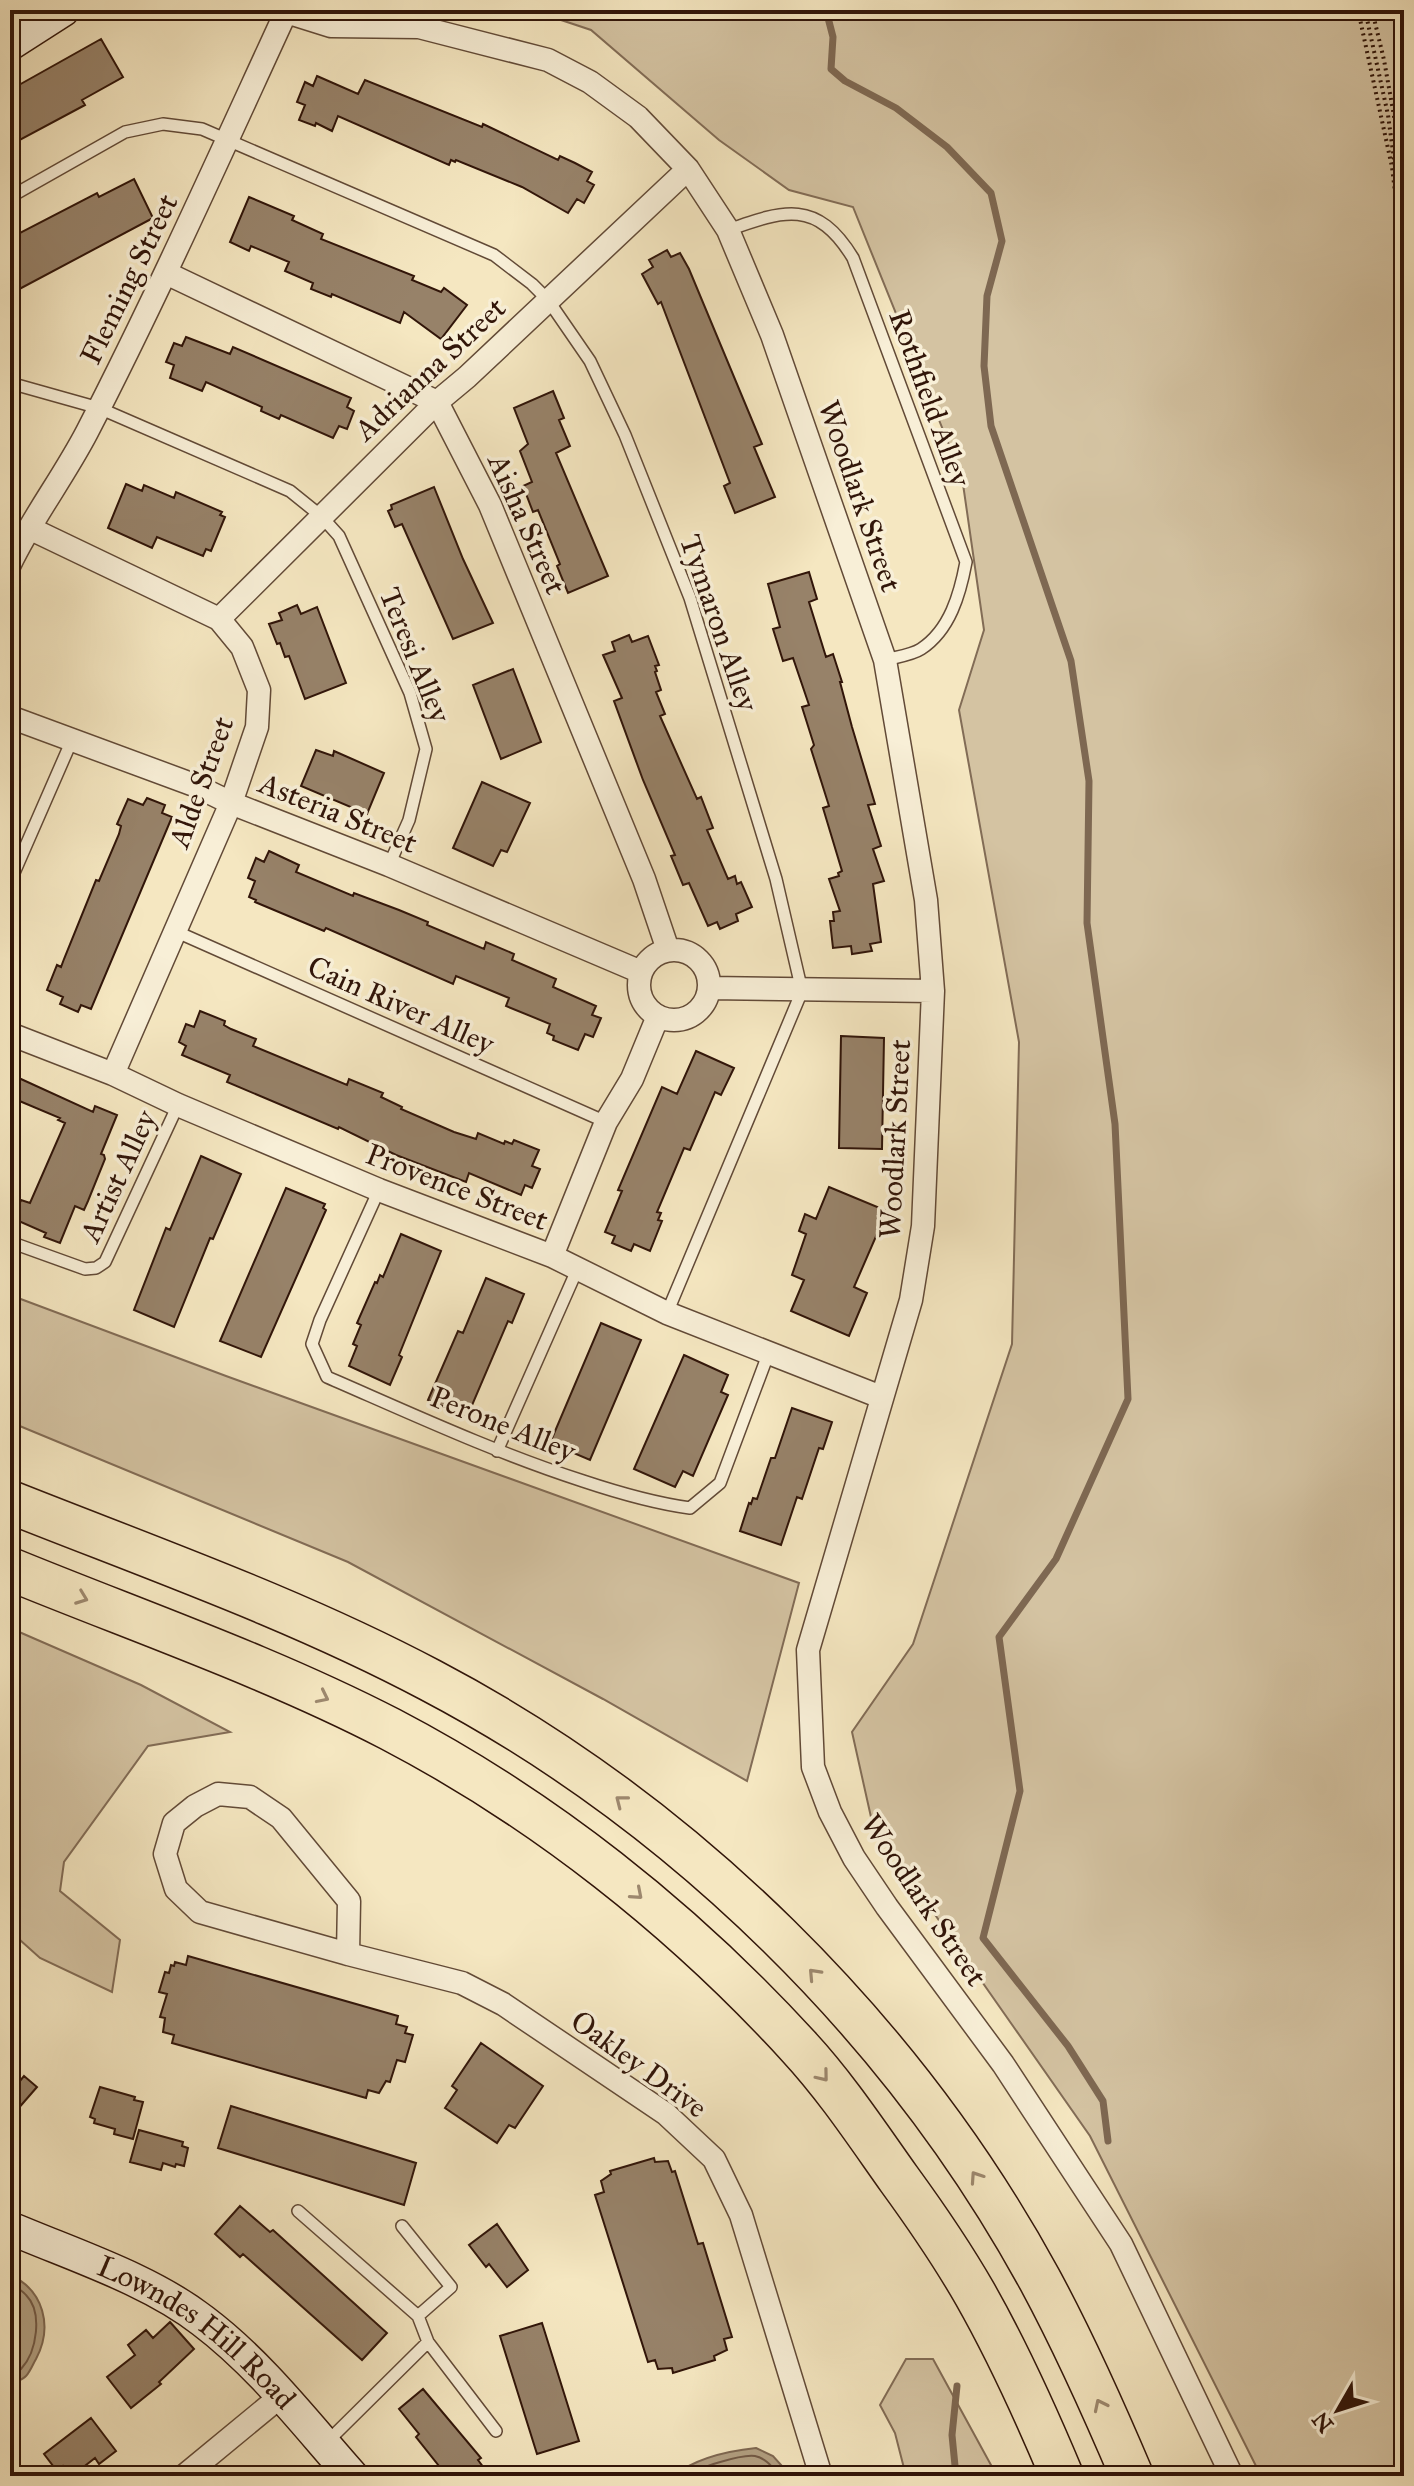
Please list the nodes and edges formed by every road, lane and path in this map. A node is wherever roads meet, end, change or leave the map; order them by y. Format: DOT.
graph roads {
  1 [pos="63,10"];
  2 [pos="1358,10"];
  3 [pos="1365,10"];
  4 [pos="1372,10"];
  5 [pos="283,11"];
  6 [pos="10,44"];
  7 [pos="228,140"];
  8 [pos="688,169"];
  9 [pos="1404,172"];
  10 [pos="10,197"];
  11 [pos="728,230"];
  12 [pos="1404,233"];
  13 [pos="1404,266"];
  14 [pos="166,273"];
  15 [pos="548,300"];
  16 [pos="10,383"];
  17 [pos="437,402"];
  18 [pos="99,408"];
  19 [pos="321,516"];
  20 [pos="29,528"];
  21 [pos="10,564"];
  22 [pos="219,619"];
  23 [pos="885,660"];
  24 [pos="10,717"];
  25 [pos="72,740"];
  26 [pos="231,803"];
  27 [pos="389,865"];
  28 [pos="10,882"];
  29 [pos="177,932"];
  30 [pos="668,950"];
  31 [pos="641,972"];
  32 [pos="709,988"];
  33 [pos="802,991"];
  34 [pos="933,991"];
  35 [pos="658,1016"];
  36 [pos="10,1034"];
  37 [pos="113,1074"];
  38 [pos="178,1105"];
  39 [pos="606,1122"];
  40 [pos="379,1190"];
  41 [pos="10,1242"];
  42 [pos="552,1256"];
  43 [pos="577,1270"];
  44 [pos="667,1313"];
  45 [pos="769,1352"];
  46 [pos="881,1397"];
  47 [pos="497,1451"];
  48 [pos="10,1502"];
  49 [pos="10,1569"];
  50 [pos="1404,1848"];
  51 [pos="348,1954"];
  52 [pos="1404,2010"];
  53 [pos="298,2211"];
  54 [pos="402,2226"];
  55 [pos="10,2228"];
  56 [pos="418,2316"];
  57 [pos="428,2342"];
  58 [pos="281,2396"];
  59 [pos="496,2431"];
  60 [pos="324,2445"];
  61 [pos="184,2476"];
  62 [pos="352,2476"];
  63 [pos="821,2476"];
  64 [pos="1062,2476"];
  65 [pos="1132,2476"];
  66 [pos="1232,2476"];
  1 -- 6 [label="street"];
  2 -- 13 [label="path"];
  3 -- 12 [label="path"];
  4 -- 9 [label="path"];
  5 -- 7 [label="street, Fleming Street"];
  5 -- 8 [label="street, Woodlark Street"];
  7 -- 10 [label="lane, Tymaron Alley"];
  7 -- 14 [label="street, Fleming Street"];
  7 -- 15 [label="lane, Tymaron Alley"];
  8 -- 11 [label="street, Woodlark Street"];
  8 -- 15 [label="street, Adrianna Street"];
  11 -- 23 [label="street, Woodlark Street"];
  11 -- 23 [label="lane, Rothfield Alley"];
  14 -- 17 [label="street"];
  14 -- 18 [label="street, Fleming Street"];
  15 -- 17 [label="street, Adrianna Street"];
  15 -- 33 [label="lane, Tymaron Alley"];
  16 -- 18 [label="lane, Teresi Alley"];
  17 -- 19 [label="street, Adrianna Street"];
  17 -- 30 [label="street, Aisha Street"];
  18 -- 19 [label="lane, Teresi Alley"];
  18 -- 20 [label="street, Fleming Street"];
  19 -- 22 [label="street, Adrianna Street"];
  19 -- 27 [label="lane, Teresi Alley"];
  20 -- 21 [label="street, Fleming Street"];
  20 -- 22 [label="street, Alde Street"];
  22 -- 26 [label="street, Alde Street"];
  23 -- 34 [label="street, Woodlark Street"];
  24 -- 25 [label="street, Asteria Street"];
  25 -- 26 [label="street, Asteria Street"];
  25 -- 28 [label="lane"];
  26 -- 27 [label="street, Asteria Street"];
  26 -- 29 [label="street, Alde Street"];
  27 -- 31 [label="street, Asteria Street"];
  29 -- 37 [label="street, Alde Street"];
  29 -- 39 [label="lane, Cain River Alley"];
  30 -- 31 [label="street"];
  30 -- 32 [label="street"];
  31 -- 35 [label="street"];
  32 -- 33 [label="street"];
  32 -- 35 [label="street"];
  33 -- 34 [label="street"];
  33 -- 44 [label="lane"];
  34 -- 46 [label="street, Woodlark Street"];
  35 -- 39 [label="street"];
  36 -- 37 [label="street, Provence Street"];
  37 -- 38 [label="street, Provence Street"];
  38 -- 40 [label="street, Provence Street"];
  38 -- 41 [label="lane, Artist Alley"];
  39 -- 42 [label="street"];
  40 -- 42 [label="street, Provence Street"];
  40 -- 47 [label="lane, Perone Alley"];
  42 -- 43 [label="street, Provence Street"];
  43 -- 44 [label="street, Provence Street"];
  43 -- 47 [label="lane"];
  44 -- 45 [label="street, Provence Street"];
  45 -- 46 [label="street, Provence Street"];
  45 -- 47 [label="lane, Perone Alley"];
  46 -- 66 [label="street, Woodlark Street"];
  65 -- 48 [label="highway, one-way"];
  49 -- 64 [label="highway, one-way"];
  50 -- 52 [label="path"];
  51 -- 51 [label="street, Oakley Drive"];
  51 -- 63 [label="street, Oakley Drive"];
  53 -- 56 [label="lane"];
  54 -- 56 [label="lane"];
  55 -- 58 [label="street, Lowndes Hill Road"];
  56 -- 57 [label="lane"];
  57 -- 59 [label="lane"];
  57 -- 60 [label="lane"];
  58 -- 60 [label="street, Lowndes Hill Road"];
  58 -- 61 [label="street"];
  60 -- 62 [label="street, Lowndes Hill Road"];
}
